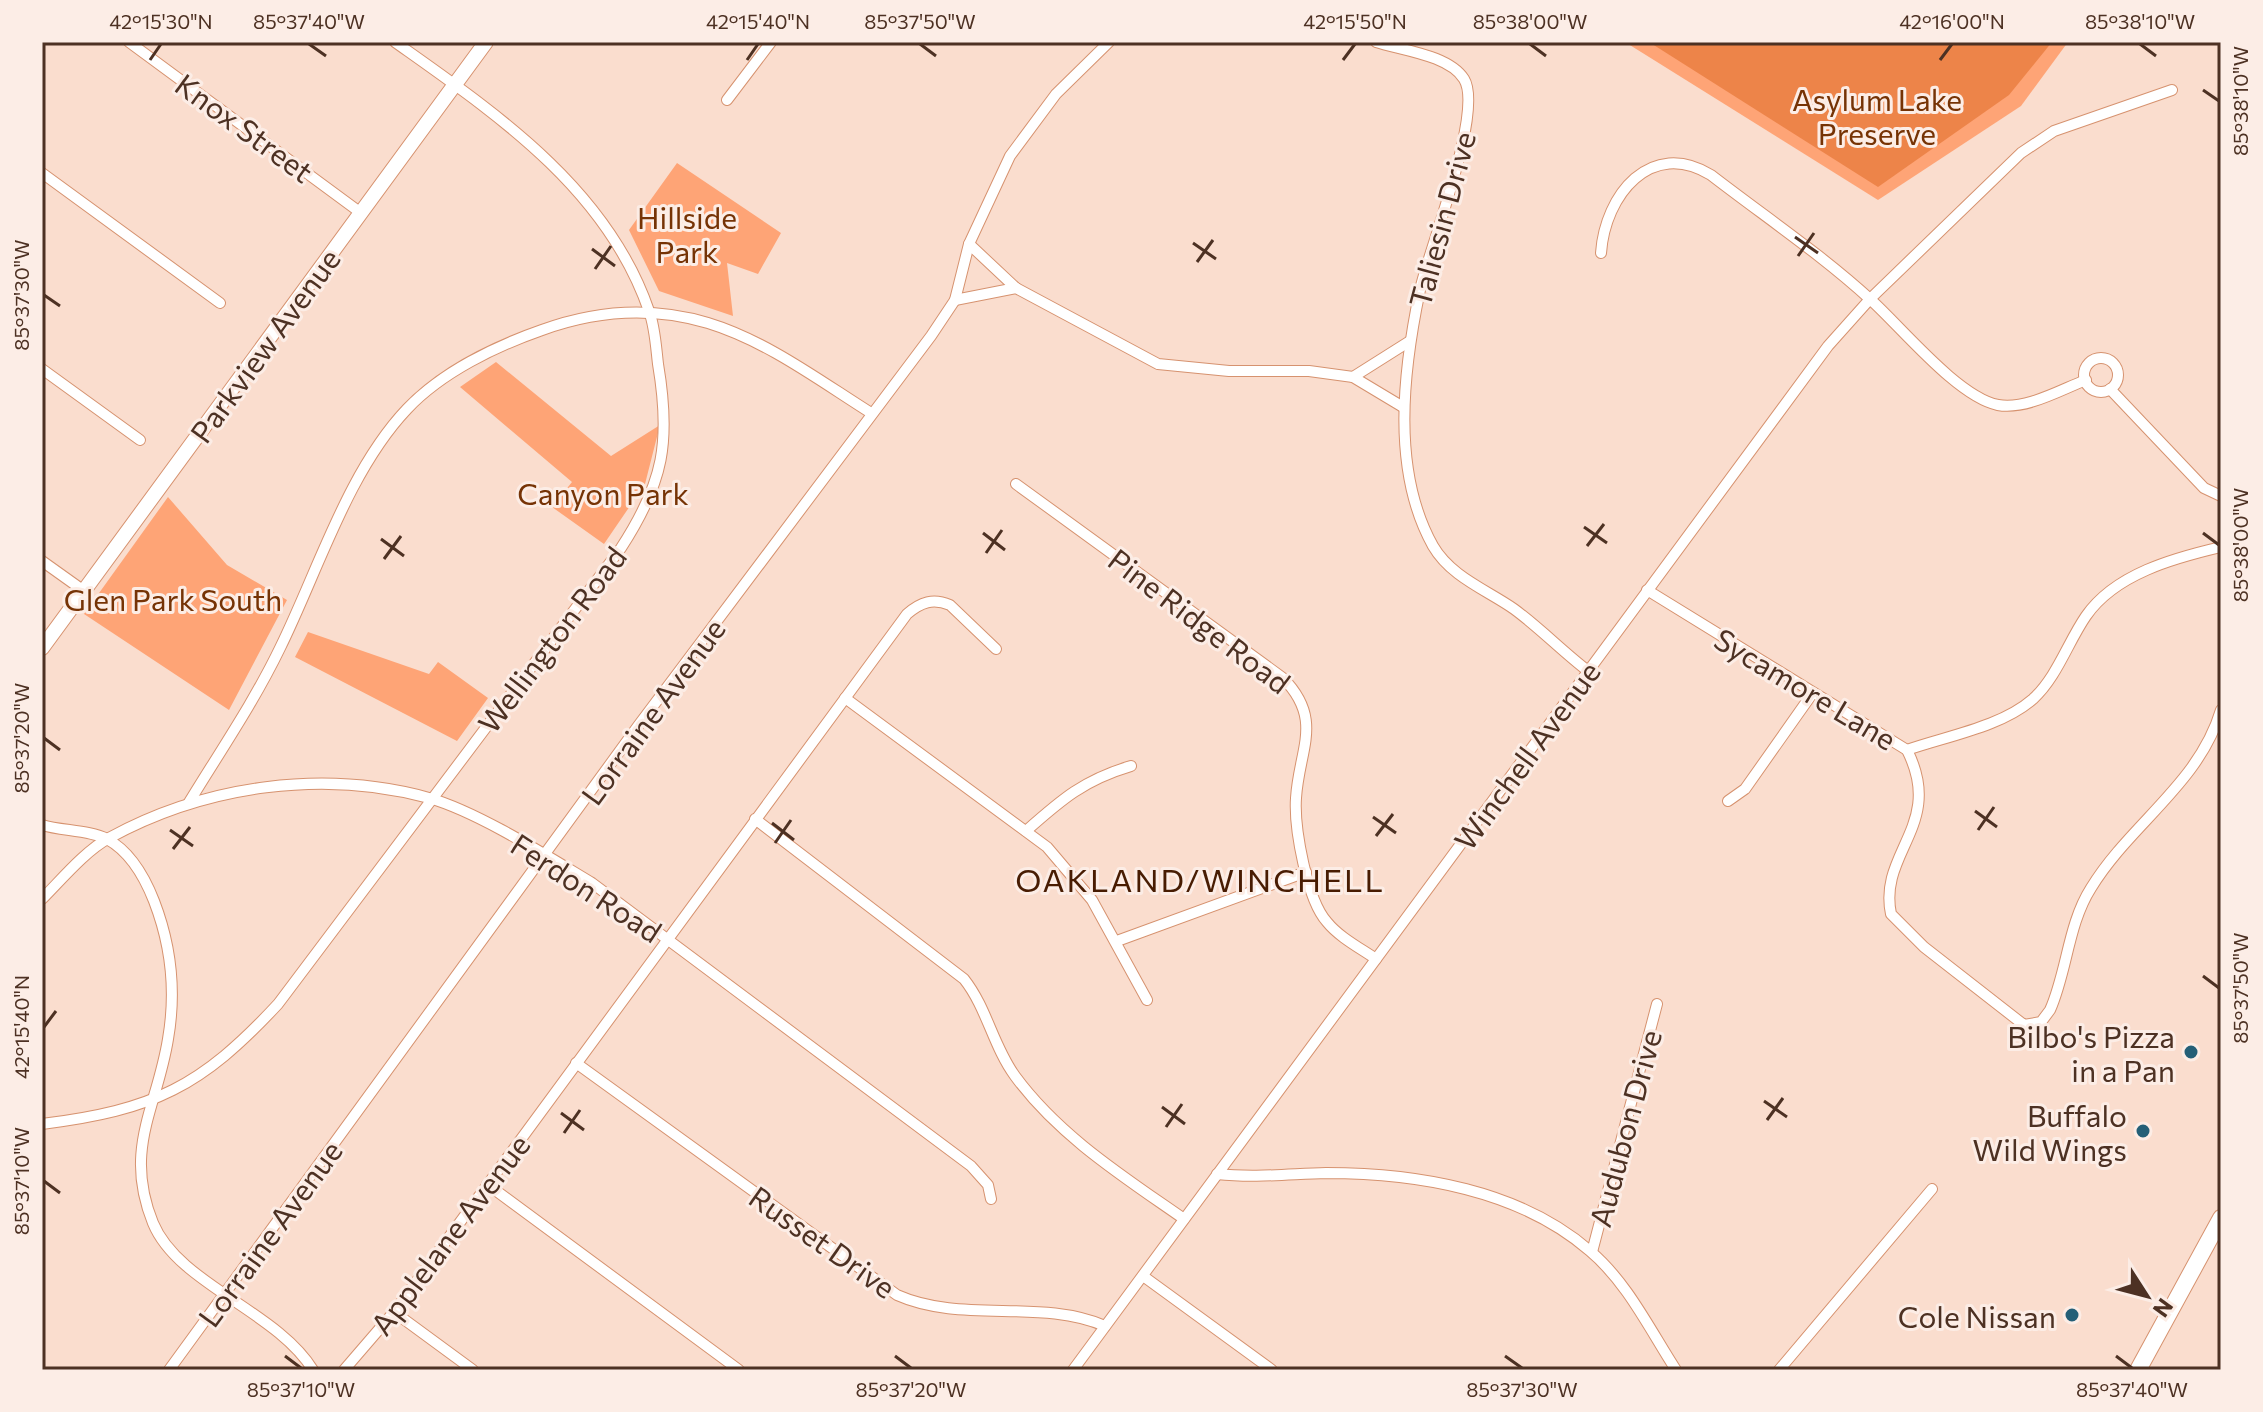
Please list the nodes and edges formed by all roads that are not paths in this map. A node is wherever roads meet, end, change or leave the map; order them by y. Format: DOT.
graph roads {
  1 [pos="129,42"];
  2 [pos="395,42"];
  3 [pos="486,42"];
  4 [pos="771,42"];
  5 [pos="1109,42"];
  6 [pos="1376,42"];
  7 [pos="456,85"];
  8 [pos="2172,90"];
  9 [pos="727,100"];
  10 [pos="42,173"];
  11 [pos="361,213"];
  12 [pos="969,244"];
  13 [pos="1601,253"];
  14 [pos="1016,288"];
  15 [pos="1870,299"];
  16 [pos="955,300"];
  17 [pos="220,303"];
  18 [pos="650,313"];
  19 [pos="1410,341"];
  20 [pos="42,369"];
  21 [pos="1353,377"];
  22 [pos="2086,380"];
  23 [pos="2110,389"];
  24 [pos="1403,407"];
  25 [pos="871,413"];
  26 [pos="140,440"];
  27 [pos="1016,484"];
  28 [pos="2221,496"];
  29 [pos="2221,547"];
  30 [pos="42,561"];
  31 [pos="1647,590"];
  32 [pos="84,591"];
  33 [pos="42,648"];
  34 [pos="996,649"];
  35 [pos="1588,671"];
  36 [pos="1812,694"];
  37 [pos="845,698"];
  38 [pos="2221,710"];
  39 [pos="1907,750"];
  40 [pos="1131,766"];
  41 [pos="432,799"];
  42 [pos="1728,801"];
  43 [pos="188,804"];
  44 [pos="755,819"];
  45 [pos="42,825"];
  46 [pos="1026,831"];
  47 [pos="106,839"];
  48 [pos="546,856"];
  49 [pos="1306,872"];
  50 [pos="42,899"];
  51 [pos="667,939"];
  52 [pos="1117,941"];
  53 [pos="1376,959"];
  54 [pos="1147,1000"];
  55 [pos="1657,1004"];
  56 [pos="576,1063"];
  57 [pos="151,1102"];
  58 [pos="42,1124"];
  59 [pos="1217,1174"];
  60 [pos="487,1184"];
  61 [pos="1932,1189"];
  62 [pos="991,1199"];
  63 [pos="2221,1218"];
  64 [pos="1184,1219"];
  65 [pos="1592,1252"];
  66 [pos="1143,1276"];
  67 [pos="225,1293"];
  68 [pos="394,1312"];
  69 [pos="1105,1326"];
  70 [pos="169,1370"];
  71 [pos="313,1370"];
  72 [pos="344,1370"];
  73 [pos="473,1370"];
  74 [pos="739,1370"];
  75 [pos="1073,1370"];
  76 [pos="1272,1370"];
  77 [pos="1676,1370"];
  78 [pos="1779,1370"];
  79 [pos="2138,1370"];
  1 -- 11 [label="street, Knox Street"];
  2 -- 7 [label="street, Wellington Road"];
  3 -- 7 [label="street, Parkview Avenue"];
  4 -- 9 [label="street"];
  5 -- 12 [label="street, Lorraine Avenue"];
  6 -- 19 [label="street, Taliesin Drive"];
  7 -- 11 [label="street, Parkview Avenue"];
  7 -- 18 [label="street, Wellington Road"];
  8 -- 15 [label="street, Winchell Avenue"];
  10 -- 17 [label="street"];
  11 -- 32 [label="street, Parkview Avenue"];
  12 -- 14 [label="street"];
  12 -- 16 [label="street, Lorraine Avenue"];
  13 -- 15 [label="street"];
  14 -- 16 [label="street"];
  14 -- 21 [label="street"];
  15 -- 22 [label="street"];
  15 -- 31 [label="street, Winchell Avenue"];
  16 -- 25 [label="street, Lorraine Avenue"];
  18 -- 25 [label="street"];
  18 -- 41 [label="street, Wellington Road"];
  18 -- 43 [label="street"];
  19 -- 21 [label="street"];
  19 -- 24 [label="street, Taliesin Drive"];
  20 -- 26 [label="street"];
  21 -- 24 [label="street"];
  22 -- 23 [label="street"];
  22 -- 23 [label="street"];
  23 -- 28 [label="street"];
  24 -- 35 [label="street, Taliesin Drive"];
  25 -- 48 [label="street, Lorraine Avenue"];
  27 -- 49 [label="street, Pine Ridge Road"];
  29 -- 39 [label="street"];
  30 -- 32 [label="street"];
  31 -- 35 [label="street, Winchell Avenue"];
  31 -- 36 [label="street, Sycamore Lane"];
  32 -- 33 [label="street, Parkview Avenue"];
  34 -- 37 [label="street, Applelane Avenue"];
  35 -- 53 [label="street, Winchell Avenue"];
  36 -- 39 [label="street, Sycamore Lane"];
  36 -- 42 [label="street"];
  37 -- 44 [label="street, Applelane Avenue"];
  37 -- 46 [label="street"];
  38 -- 39 [label="street, Sycamore Lane"];
  40 -- 46 [label="street"];
  41 -- 43 [label="street, Ferdon Road"];
  41 -- 48 [label="street, Ferdon Road"];
  41 -- 57 [label="street, Wellington Road"];
  43 -- 47 [label="street, Ferdon Road"];
  44 -- 51 [label="street, Applelane Avenue"];
  44 -- 64 [label="street"];
  45 -- 47 [label="street"];
  46 -- 52 [label="street"];
  47 -- 50 [label="street"];
  47 -- 57 [label="street"];
  48 -- 51 [label="street, Ferdon Road"];
  48 -- 67 [label="street, Lorraine Avenue"];
  49 -- 52 [label="street"];
  49 -- 53 [label="street, Pine Ridge Road"];
  51 -- 56 [label="street, Applelane Avenue"];
  51 -- 62 [label="street, Ferdon Road"];
  52 -- 54 [label="street"];
  53 -- 59 [label="street, Winchell Avenue"];
  55 -- 65 [label="street, Audubon Drive"];
  56 -- 60 [label="street, Applelane Avenue"];
  56 -- 69 [label="street, Russet Drive"];
  57 -- 58 [label="street, Wellington Road"];
  57 -- 67 [label="street"];
  59 -- 64 [label="street, Winchell Avenue"];
  59 -- 65 [label="street"];
  60 -- 68 [label="street, Applelane Avenue"];
  60 -- 74 [label="street"];
  61 -- 78 [label="street"];
  63 -- 79 [label="main road"];
  64 -- 66 [label="street, Winchell Avenue"];
  65 -- 77 [label="street"];
  66 -- 69 [label="street, Winchell Avenue"];
  66 -- 76 [label="street"];
  67 -- 70 [label="street, Lorraine Avenue"];
  67 -- 71 [label="street"];
  68 -- 72 [label="street, Applelane Avenue"];
  68 -- 73 [label="street"];
  69 -- 75 [label="street, Winchell Avenue"];
}
